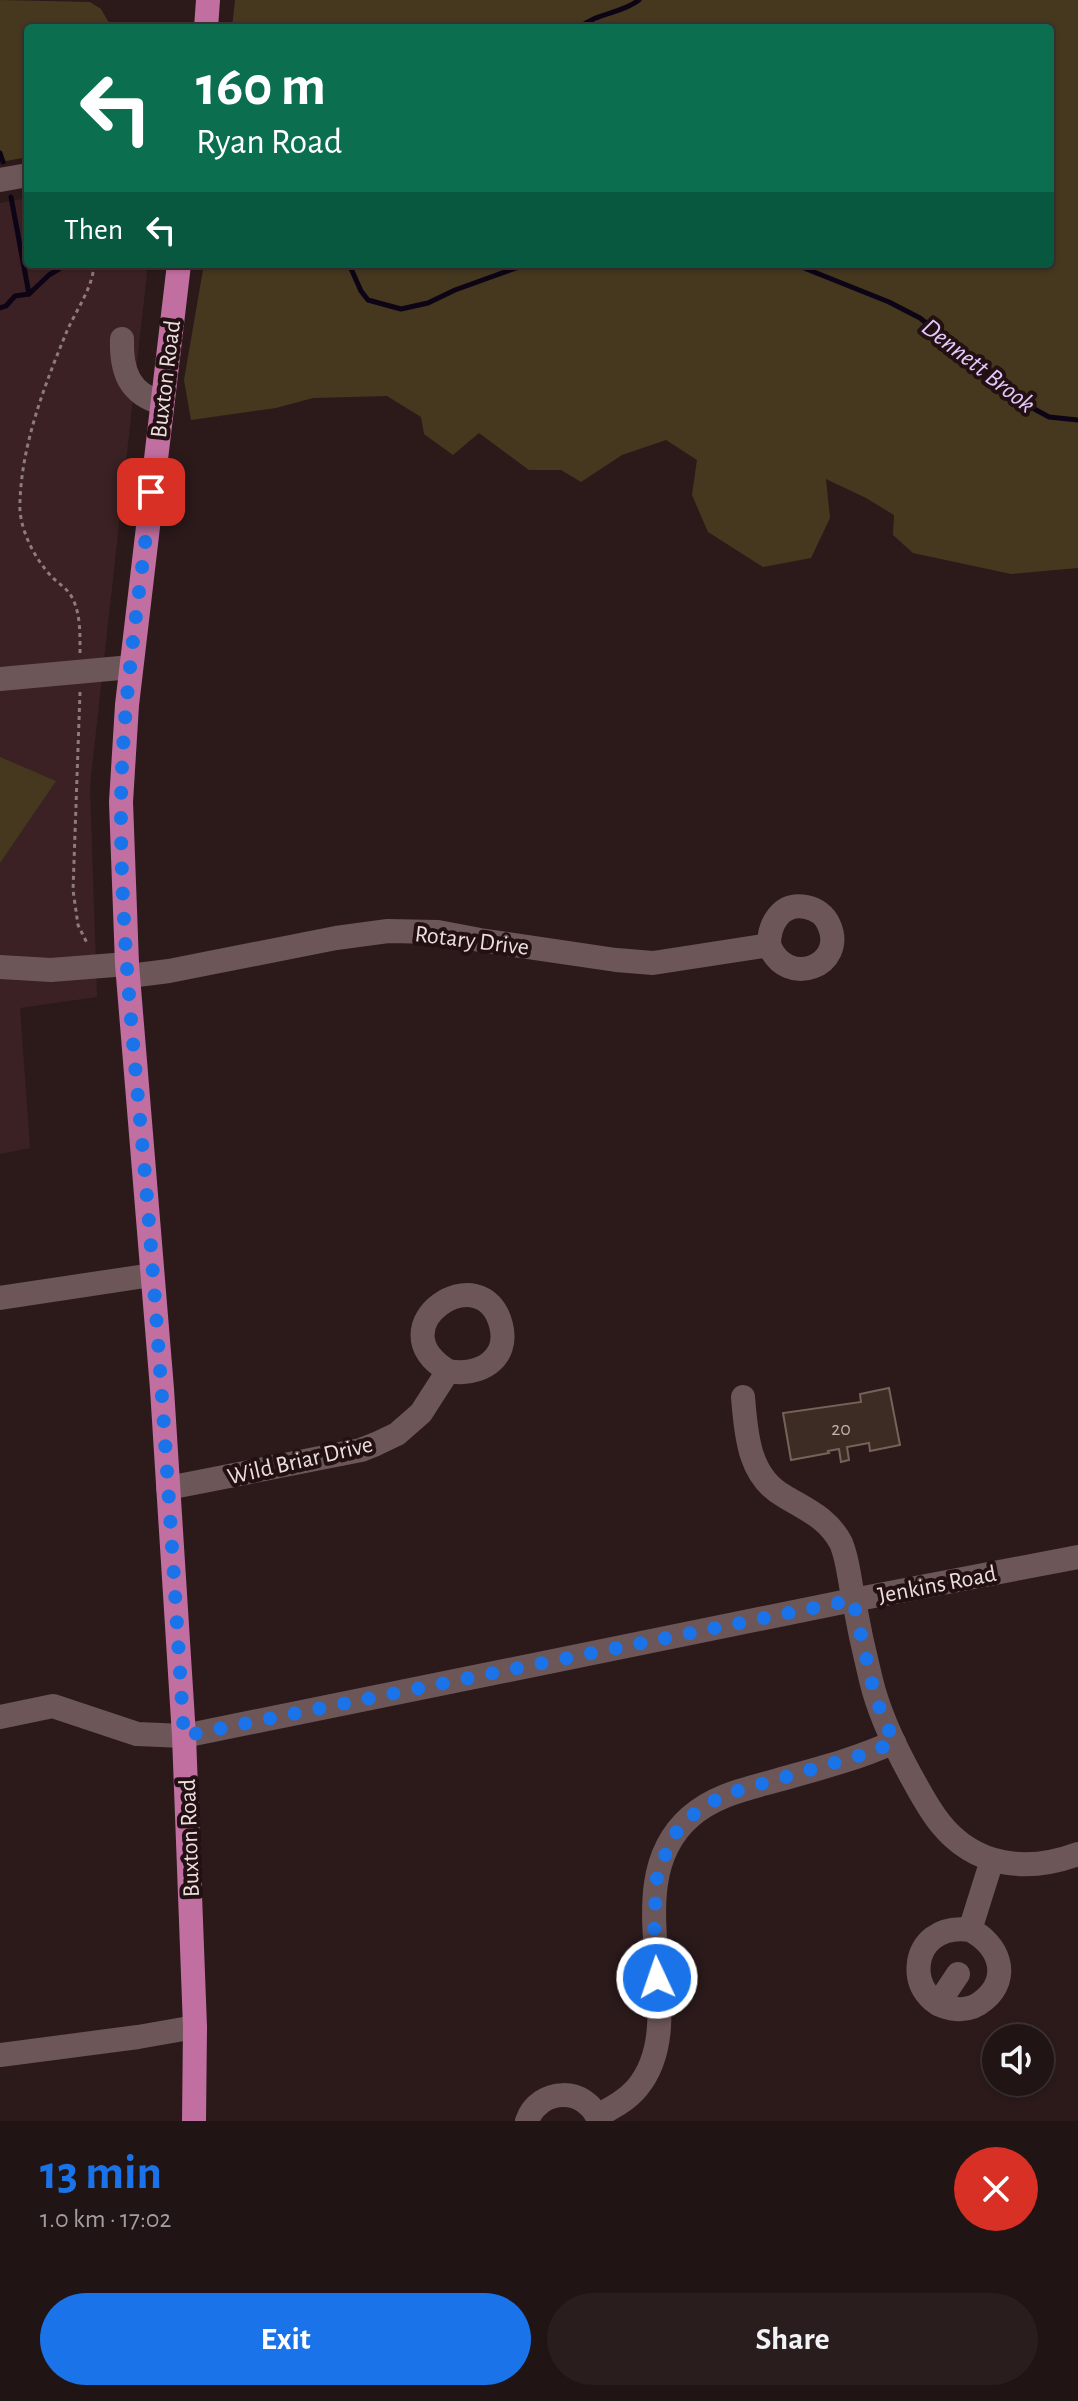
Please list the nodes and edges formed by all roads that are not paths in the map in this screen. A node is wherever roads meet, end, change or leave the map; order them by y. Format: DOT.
graph roads {
  1 [pos="208,0"];
  2 [pos="206,24"];
  3 [pos="24,176"];
  4 [pos="0,180"];
  5 [pos="179,268"];
  6 [pos="122,339"];
  7 [pos="162,403"];
  8 [pos="131,667"];
  9 [pos="0,679"];
  10 [pos="769,945"];
  11 [pos="0,967"];
  12 [pos="128,970"];
  13 [pos="152,1275"];
  14 [pos="0,1298"];
  15 [pos="448,1371"];
  16 [pos="743,1397"];
  17 [pos="168,1488"];
  18 [pos="1078,1557"];
  19 [pos="853,1600"];
  20 [pos="0,1717"];
  21 [pos="184,1736"];
  22 [pos="894,1742"];
  23 [pos="1078,1854"];
  24 [pos="992,1860"];
  25 [pos="970,1930"];
  26 [pos="958,1974"];
  27 [pos="938,2004"];
  28 [pos="195,2027"];
  29 [pos="0,2055"];
  30 [pos="598,2118"];
  31 [pos="194,2121"];
  32 [pos="527,2121"];
  1 -- 2 [label="main road"];
  3 -- 4 [label="street"];
  5 -- 7 [label="main road, Buxton Road"];
  6 -- 7 [label="street"];
  7 -- 8 [label="main road, Buxton Road"];
  8 -- 9 [label="street"];
  8 -- 12 [label="main road, Buxton Road"];
  10 -- 12 [label="street, Rotary Drive"];
  11 -- 12 [label="street, Rotary Drive"];
  12 -- 13 [label="main road, Buxton Road"];
  13 -- 14 [label="street"];
  13 -- 17 [label="main road, Buxton Road"];
  15 -- 17 [label="street, Wild Briar Drive"];
  16 -- 19 [label="street"];
  17 -- 21 [label="main road, Buxton Road"];
  18 -- 19 [label="street, Jenkins Road"];
  19 -- 21 [label="street, Jenkins Road"];
  19 -- 22 [label="street"];
  20 -- 21 [label="street, Jenkins Road"];
  21 -- 28 [label="main road, Buxton Road"];
  22 -- 24 [label="street"];
  22 -- 30 [label="street"];
  23 -- 24 [label="street"];
  24 -- 25 [label="street"];
  25 -- 27 [label="street"];
  25 -- 27 [label="street"];
  26 -- 27 [label="street"];
  28 -- 29 [label="street"];
  28 -- 31 [label="main road, Buxton Road"];
  30 -- 32 [label="street"];
}
